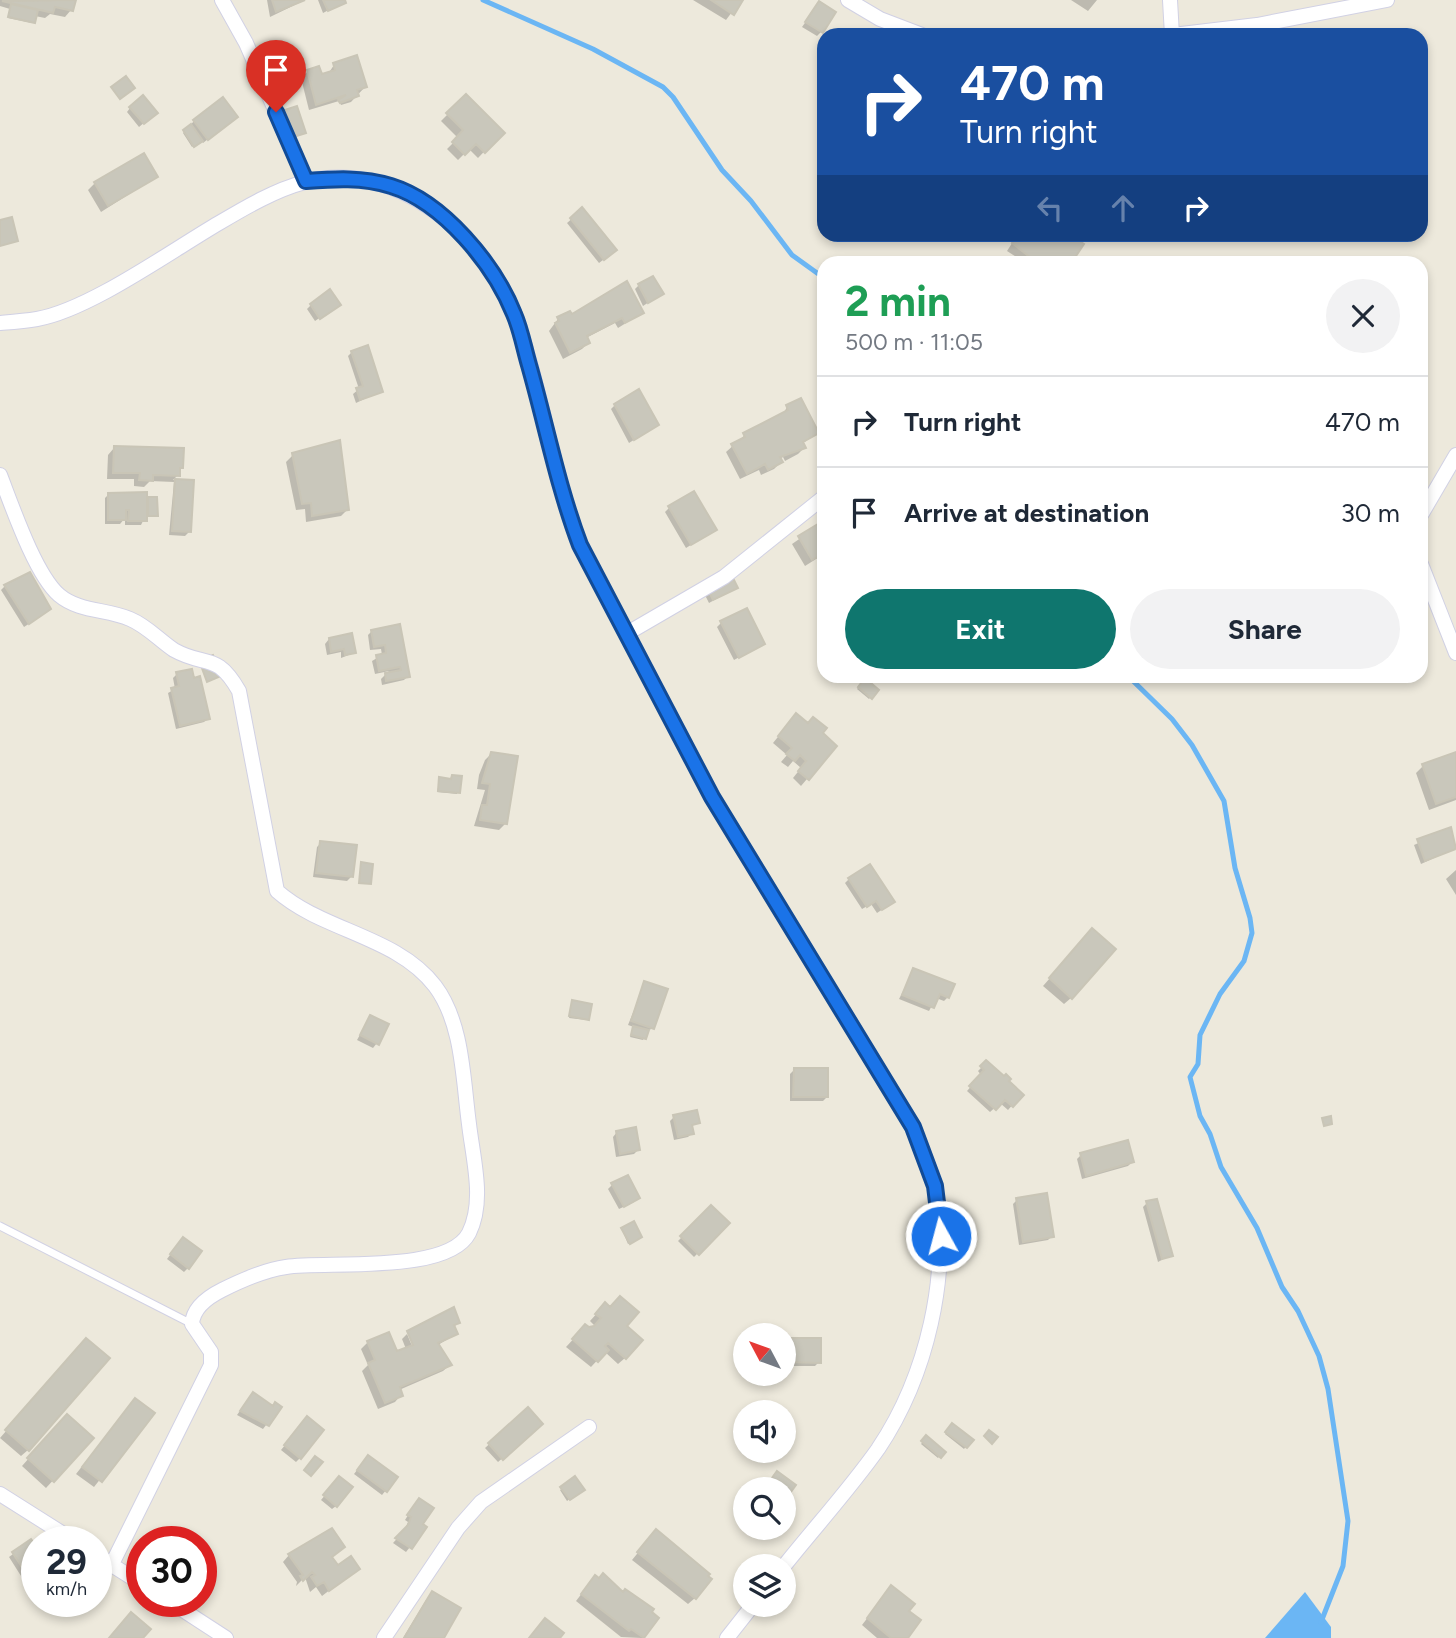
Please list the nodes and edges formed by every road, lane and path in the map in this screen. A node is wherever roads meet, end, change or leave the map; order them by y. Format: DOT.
graph roads {
  1 [pos="222,0"];
  2 [pos="848,0"];
  3 [pos="1170,0"];
  4 [pos="1387,0"];
  5 [pos="904,28"];
  6 [pos="1172,28"];
  7 [pos="1226,28"];
  8 [pos="306,181"];
  9 [pos="0,323"];
  10 [pos="1456,455"];
  11 [pos="0,475"];
  12 [pos="817,503"];
  13 [pos="1428,503"];
  14 [pos="1428,582"];
  15 [pos="626,634"];
  16 [pos="1456,653"];
  17 [pos="0,1226"];
  18 [pos="192,1324"];
  19 [pos="589,1427"];
  20 [pos="0,1494"];
  21 [pos="51,1526"];
  22 [pos="794,1554"];
  23 [pos="112,1562"];
  24 [pos="194,1617"];
  25 [pos="744,1617"];
  26 [pos="226,1638"];
  27 [pos="384,1638"];
  28 [pos="727,1638"];
  1 -- 8 [label="street"];
  2 -- 5 [label="street"];
  3 -- 6 [label="street"];
  4 -- 7 [label="street"];
  8 -- 9 [label="street"];
  8 -- 15 [label="street"];
  10 -- 13 [label="street"];
  11 -- 18 [label="street"];
  12 -- 15 [label="street"];
  14 -- 16 [label="street"];
  15 -- 22 [label="street"];
  17 -- 18 [label="lane"];
  18 -- 23 [label="street"];
  19 -- 27 [label="street"];
  20 -- 21 [label="street"];
  24 -- 26 [label="street"];
  25 -- 28 [label="street"];
}
